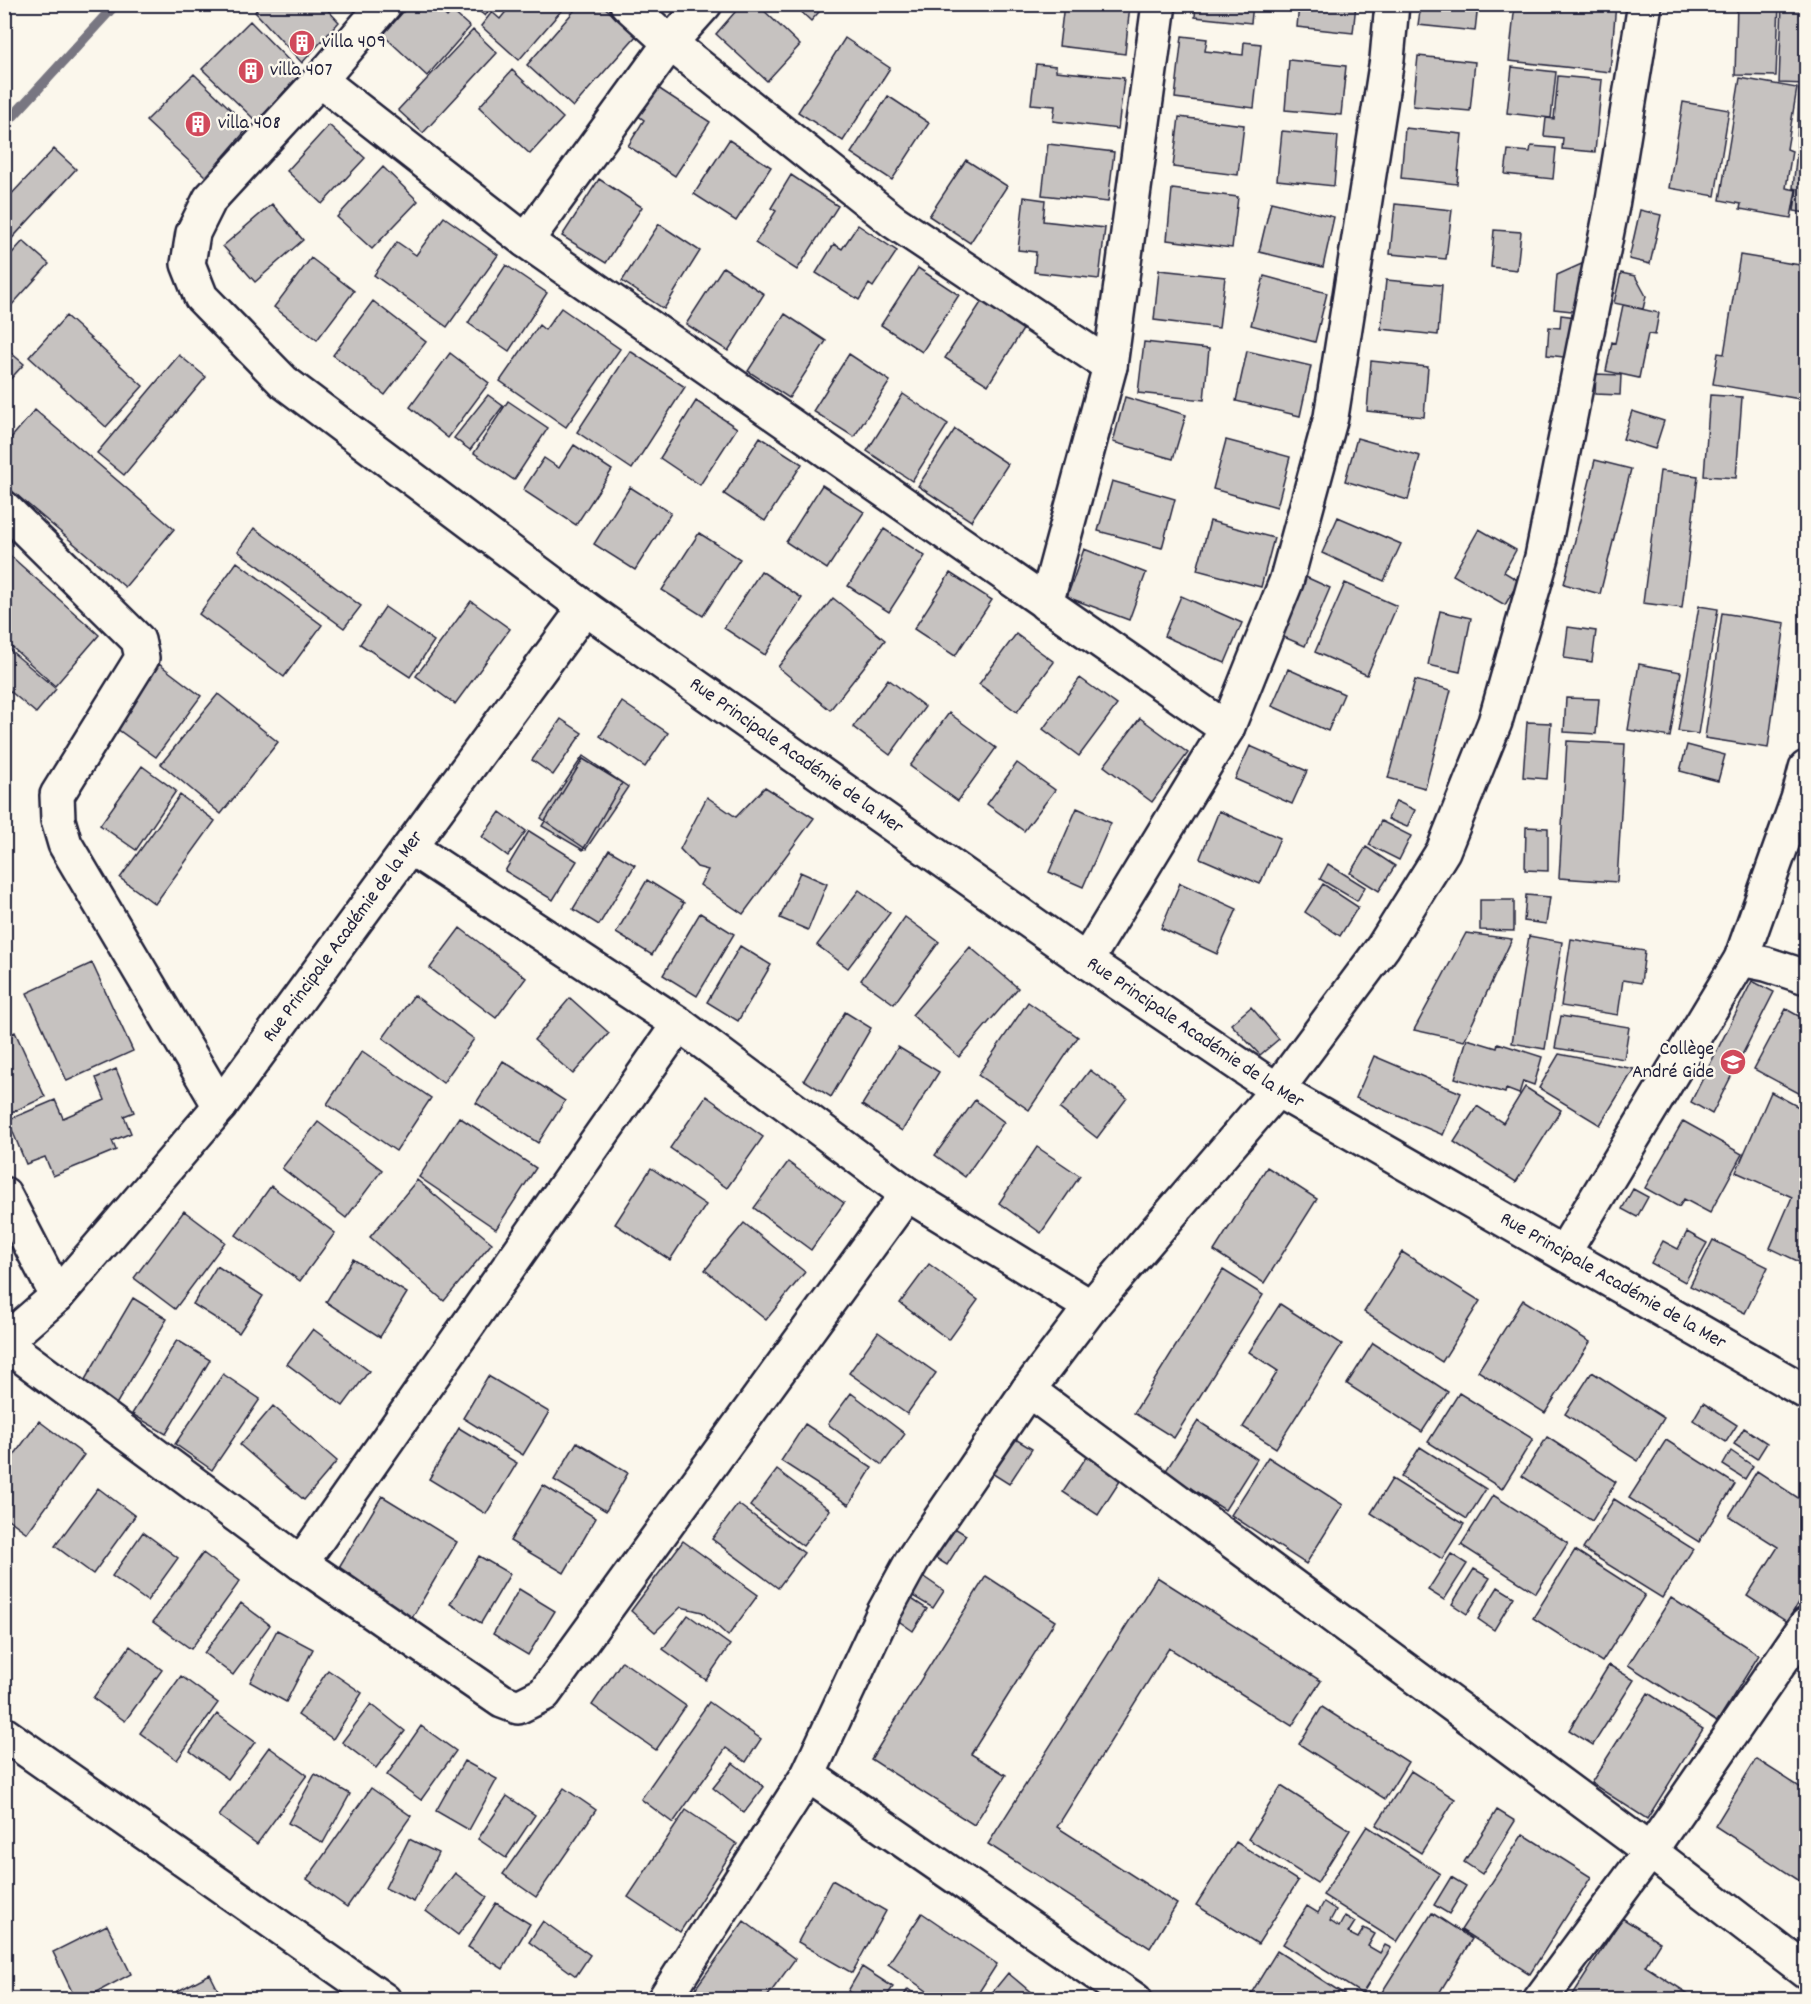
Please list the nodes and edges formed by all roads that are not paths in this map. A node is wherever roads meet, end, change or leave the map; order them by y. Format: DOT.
graph roads {
  1 [pos="386,4"];
  2 [pos="627,4"];
  3 [pos="705,4"];
  4 [pos="1159,4"];
  5 [pos="1392,4"];
  6 [pos="1645,4"];
  7 [pos="670,43"];
  8 [pos="320,80"];
  9 [pos="526,241"];
  10 [pos="1110,366"];
  11 [pos="4,508"];
  12 [pos="1047,604"];
  13 [pos="585,608"];
  14 [pos="1227,729"];
  15 [pos="1806,768"];
  16 [pos="411,848"];
  17 [pos="1741,959"];
  18 [pos="1086,961"];
  19 [pos="1806,977"];
  20 [pos="679,1024"];
  21 [pos="1277,1090"];
  22 [pos="220,1106"];
  23 [pos="4,1194"];
  24 [pos="907,1194"];
  25 [pos="1564,1252"];
  26 [pos="57,1296"];
  27 [pos="1091,1307"];
  28 [pos="4,1343"];
  29 [pos="1028,1390"];
  30 [pos="1806,1392"];
  31 [pos="301,1563"];
  32 [pos="1806,1625"];
  33 [pos="4,1734"];
  34 [pos="808,1775"];
  35 [pos="1650,1851"];
  36 [pos="1806,1971"];
  37 [pos="384,2000"];
  38 [pos="664,2000"];
  39 [pos="1136,2000"];
  40 [pos="1540,2000"];
  1 -- 8 [label="street"];
  2 -- 7 [label="street"];
  3 -- 7 [label="street"];
  4 -- 10 [label="street"];
  5 -- 14 [label="street"];
  6 -- 21 [label="street"];
  7 -- 9 [label="street"];
  7 -- 10 [label="street"];
  8 -- 9 [label="street"];
  8 -- 13 [label="street"];
  9 -- 12 [label="street"];
  10 -- 12 [label="street"];
  11 -- 22 [label="street"];
  12 -- 14 [label="street"];
  13 -- 16 [label="street, Rue Principale Académie de la Mer"];
  13 -- 18 [label="street, Rue Principale Académie de la Mer"];
  14 -- 18 [label="street"];
  15 -- 17 [label="street"];
  16 -- 20 [label="street"];
  16 -- 22 [label="street, Rue Principale Académie de la Mer"];
  17 -- 19 [label="street"];
  17 -- 25 [label="street"];
  18 -- 21 [label="street, Rue Principale Académie de la Mer"];
  20 -- 24 [label="street"];
  20 -- 31 [label="street"];
  21 -- 25 [label="street, Rue Principale Académie de la Mer"];
  21 -- 27 [label="street"];
  22 -- 26 [label="street, Rue Principale Académie de la Mer"];
  23 -- 26 [label="street"];
  24 -- 27 [label="street"];
  24 -- 31 [label="street"];
  25 -- 30 [label="street, Rue Principale Académie de la Mer"];
  26 -- 28 [label="street, Rue Principale Académie de la Mer"];
  27 -- 29 [label="street"];
  28 -- 31 [label="street"];
  29 -- 34 [label="street"];
  29 -- 35 [label="street"];
  32 -- 35 [label="street"];
  33 -- 37 [label="street"];
  34 -- 38 [label="street"];
  34 -- 39 [label="street"];
  35 -- 36 [label="street"];
  35 -- 40 [label="street"];
}
